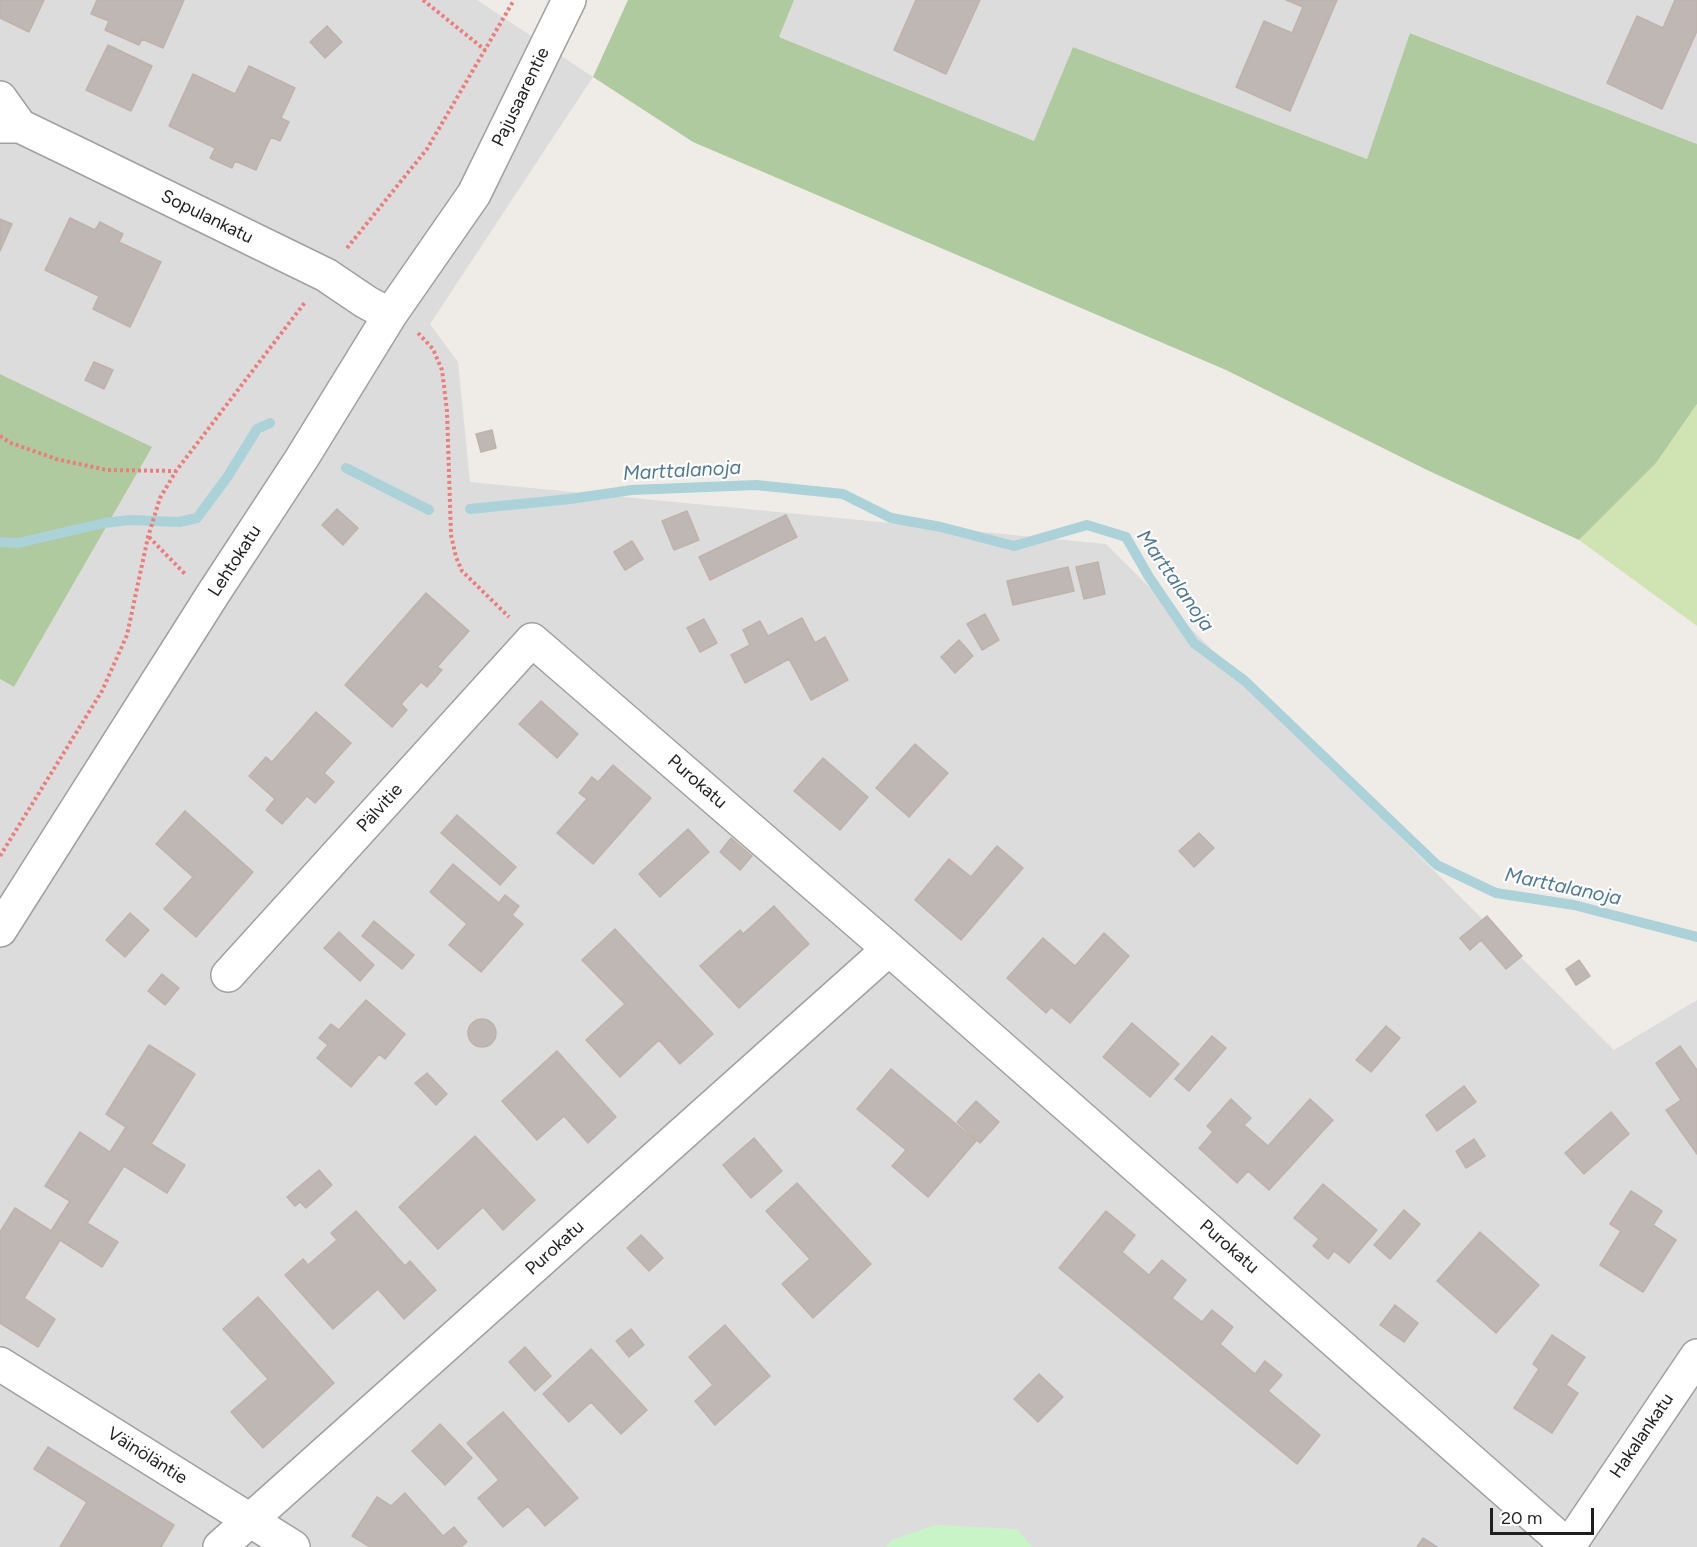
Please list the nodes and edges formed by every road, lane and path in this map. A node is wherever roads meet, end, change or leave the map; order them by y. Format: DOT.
graph roads {
  1 [pos="423,0"];
  2 [pos="514,0"];
  3 [pos="569,0"];
  4 [pos="485,50"];
  5 [pos="0,98"];
  6 [pos="10,126"];
  7 [pos="474,194"];
  8 [pos="326,275"];
  9 [pos="390,315"];
  10 [pos="0,436"];
  11 [pos="176,471"];
  12 [pos="148,537"];
  13 [pos="213,594"];
  14 [pos="532,640"];
  15 [pos="0,856"];
  16 [pos="0,930"];
  17 [pos="889,949"];
  18 [pos="228,975"];
  19 [pos="1697,1356"];
  20 [pos="0,1364"];
  21 [pos="250,1520"];
  22 [pos="1568,1546"];
  23 [pos="220,1547"];
  24 [pos="293,1547"];
  1 -- 4 [label="path"];
  2 -- 4 [label="path"];
  3 -- 7 [label="street, Pajusaarentie"];
  4 -- 8 [label="path"];
  5 -- 6 [label="street, Sopulankatu"];
  6 -- 8 [label="street, Sopulankatu"];
  7 -- 9 [label="street, Lehtokatu"];
  8 -- 9 [label="street, Sopulankatu"];
  8 -- 11 [label="path"];
  9 -- 13 [label="street, Lehtokatu"];
  9 -- 14 [label="path"];
  10 -- 11 [label="path"];
  11 -- 12 [label="path"];
  12 -- 13 [label="path"];
  12 -- 15 [label="path"];
  13 -- 16 [label="street, Lehtokatu"];
  14 -- 17 [label="street, Purokatu"];
  14 -- 18 [label="street, Pälvitie"];
  17 -- 21 [label="street, Purokatu"];
  17 -- 22 [label="street, Purokatu"];
  19 -- 22 [label="street, Hakalankatu"];
  20 -- 21 [label="street, Väinöläntie"];
  21 -- 23 [label="street, Purokatu"];
  21 -- 24 [label="street, Väinöläntie"];
}
